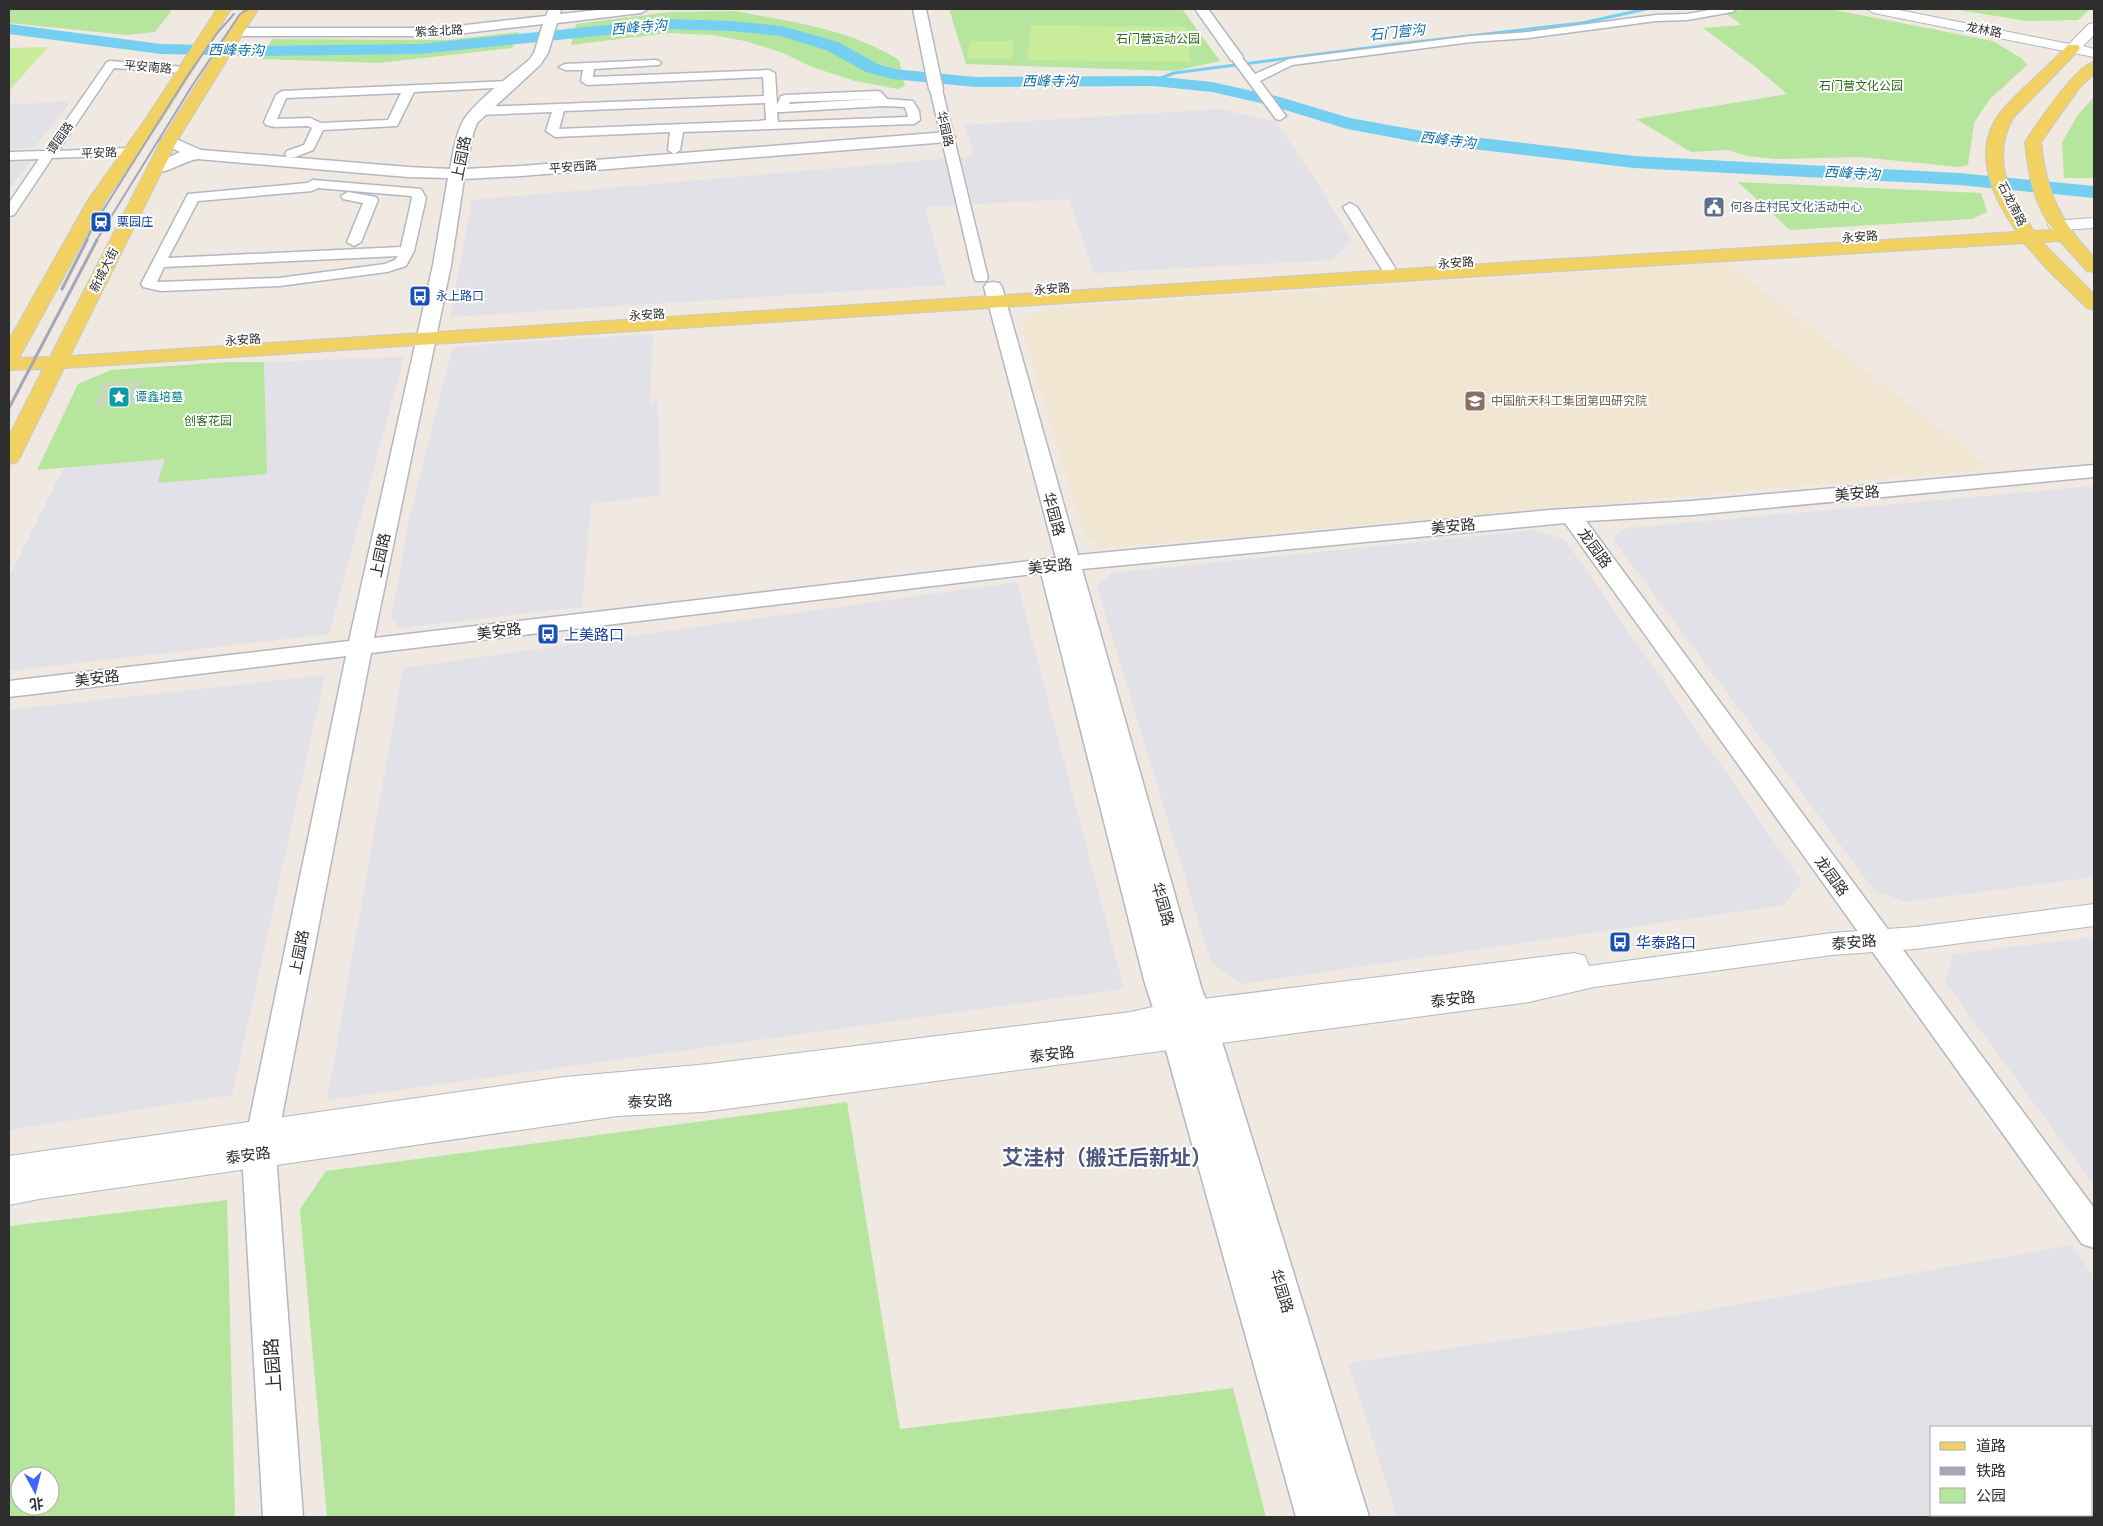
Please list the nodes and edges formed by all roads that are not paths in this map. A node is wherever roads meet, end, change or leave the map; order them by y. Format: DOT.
graph roads {
  1 [pos="224,9"];
  2 [pos="251,9"];
  3 [pos="641,9"];
  4 [pos="919,9"];
  5 [pos="1200,9"];
  6 [pos="1732,9"];
  7 [pos="1874,9"];
  8 [pos="1913,9"];
  9 [pos="552,18"];
  10 [pos="2094,27"];
  11 [pos="233,37"];
  12 [pos="2082,45"];
  13 [pos="2094,53"];
  14 [pos="1236,57"];
  15 [pos="672,62"];
  16 [pos="111,64"];
  17 [pos="187,65"];
  18 [pos="565,66"];
  19 [pos="2094,66"];
  20 [pos="588,69"];
  21 [pos="699,71"];
  22 [pos="2045,76"];
  23 [pos="1253,80"];
  24 [pos="2075,84"];
  25 [pos="510,85"];
  26 [pos="412,89"];
  27 [pos="936,89"];
  28 [pos="696,102"];
  29 [pos="775,106"];
  30 [pos="479,111"];
  31 [pos="559,111"];
  32 [pos="1280,116"];
  33 [pos="765,126"];
  34 [pos="677,129"];
  35 [pos="318,131"];
  36 [pos="356,132"];
  37 [pos="578,132"];
  38 [pos="947,137"];
  39 [pos="169,141"];
  40 [pos="773,143"];
  41 [pos="674,150"];
  42 [pos="129,152"];
  43 [pos="198,154"];
  44 [pos="291,154"];
  45 [pos="48,155"];
  46 [pos="9,156"];
  47 [pos="324,165"];
  48 [pos="156,168"];
  49 [pos="458,174"];
  50 [pos="313,186"];
  51 [pos="2039,189"];
  52 [pos="2003,192"];
  53 [pos="1350,206"];
  54 [pos="9,212"];
  55 [pos="2094,223"];
  56 [pos="2061,230"];
  57 [pos="2026,232"];
  58 [pos="2094,234"];
  59 [pos="407,251"];
  60 [pos="311,255"];
  61 [pos="161,263"];
  62 [pos="2057,267"];
  63 [pos="2094,267"];
  64 [pos="1388,268"];
  65 [pos="987,292"];
  66 [pos="2094,304"];
  67 [pos="426,334"];
  68 [pos="60,356"];
  69 [pos="9,357"];
  70 [pos="9,456"];
  71 [pos="2094,471"];
  72 [pos="1572,517"];
  73 [pos="1059,564"];
  74 [pos="361,647"];
  75 [pos="9,689"];
  76 [pos="2094,898"];
  77 [pos="2094,915"];
  78 [pos="1874,933"];
  79 [pos="1187,1024"];
  80 [pos="261,1143"];
  81 [pos="9,1170"];
  82 [pos="9,1191"];
  83 [pos="2094,1234"];
  84 [pos="283,1517"];
  85 [pos="1316,1517"];
  86 [pos="1349,1517"];
  1 -- 17 [label="main road"];
  2 -- 11 [label="main road, 新城大街"];
  3 -- 9 [label="street, 紫金北路"];
  4 -- 27 [label="street, 华园路"];
  5 -- 14 [label="street"];
  6 -- 23 [label="street"];
  7 -- 12 [label="main road, 龙林路"];
  8 -- 12 [label="main road, 龙林路"];
  9 -- 11 [label="street, 紫金北路"];
  9 -- 25 [label="street, 上园路"];
  10 -- 12 [label="main road, 石龙南路"];
  11 -- 39 [label="main road, 新城大街"];
  12 -- 13 [label="main road, 龙林路"];
  12 -- 22 [label="main road, 石龙南路"];
  14 -- 23 [label="street"];
  15 -- 20 [label="street"];
  16 -- 17 [label="street, 平安南路"];
  16 -- 45 [label="street, 谭园路"];
  17 -- 42 [label="main road"];
  18 -- 20 [label="street"];
  19 -- 24 [label="main road"];
  20 -- 21 [label="street"];
  21 -- 28 [label="street"];
  21 -- 29 [label="street"];
  22 -- 24 [label="main road"];
  22 -- 52 [label="main road, 石龙南路"];
  23 -- 32 [label="street"];
  24 -- 51 [label="main road"];
  25 -- 26 [label="street"];
  25 -- 30 [label="street, 上园路"];
  26 -- 35 [label="street"];
  26 -- 35 [label="street"];
  27 -- 38 [label="street, 华园路"];
  28 -- 29 [label="street"];
  28 -- 31 [label="street"];
  29 -- 33 [label="street"];
  29 -- 33 [label="street"];
  30 -- 31 [label="street"];
  30 -- 49 [label="street, 上园路"];
  31 -- 37 [label="street"];
  31 -- 37 [label="street"];
  33 -- 34 [label="street"];
  33 -- 40 [label="street"];
  34 -- 37 [label="street"];
  34 -- 41 [label="street"];
  35 -- 36 [label="street"];
  35 -- 44 [label="street"];
  38 -- 49 [label="street, 平安西路"];
  38 -- 65 [label="street, 华园路"];
  39 -- 43 [label="street"];
  39 -- 48 [label="main road, 新城大街"];
  42 -- 45 [label="street, 平安路"];
  42 -- 69 [label="main road"];
  43 -- 47 [label="street, 平安西路"];
  43 -- 48 [label="street"];
  45 -- 46 [label="street, 平安路"];
  45 -- 54 [label="street, 谭园路"];
  47 -- 49 [label="street, 平安西路"];
  47 -- 50 [label="street"];
  48 -- 68 [label="main road, 新城大街"];
  49 -- 67 [label="street, 上园路"];
  50 -- 59 [label="street"];
  50 -- 60 [label="street"];
  50 -- 61 [label="street"];
  51 -- 52 [label="main road"];
  51 -- 56 [label="main road"];
  52 -- 57 [label="main road, 石龙南路"];
  53 -- 64 [label="street"];
  55 -- 56 [label="main road, 永安路"];
  56 -- 57 [label="main road, 永安路"];
  56 -- 58 [label="main road"];
  56 -- 63 [label="main road"];
  57 -- 62 [label="main road, 石龙南路"];
  57 -- 64 [label="main road, 永安路"];
  57 -- 65 [label="main road, 永安路"];
  59 -- 60 [label="street"];
  59 -- 61 [label="street"];
  60 -- 61 [label="street"];
  62 -- 63 [label="main road"];
  62 -- 66 [label="main road, 石龙南路"];
  64 -- 65 [label="main road, 永安路"];
  65 -- 67 [label="main road, 永安路"];
  65 -- 73 [label="street, 华园路"];
  67 -- 68 [label="main road, 永安路"];
  67 -- 74 [label="street, 上园路"];
  68 -- 69 [label="main road, 永安路"];
  68 -- 70 [label="main road, 新城大街"];
  71 -- 72 [label="street, 美安路"];
  72 -- 73 [label="street, 美安路"];
  72 -- 78 [label="street, 龙园路"];
  73 -- 74 [label="street, 美安路"];
  73 -- 79 [label="street, 华园路"];
  74 -- 75 [label="street, 美安路"];
  74 -- 80 [label="street, 上园路"];
  76 -- 78 [label="main road, 泰安路"];
  77 -- 78 [label="main road, 泰安路"];
  78 -- 79 [label="main road, 泰安路"];
  78 -- 83 [label="street, 龙园路"];
  79 -- 80 [label="main road, 泰安路"];
  79 -- 85 [label="street, 华园路"];
  79 -- 86 [label="street, 华园路"];
  80 -- 81 [label="main road, 泰安路"];
  80 -- 82 [label="main road, 泰安路"];
  80 -- 84 [label="street, 上园路"];
}
